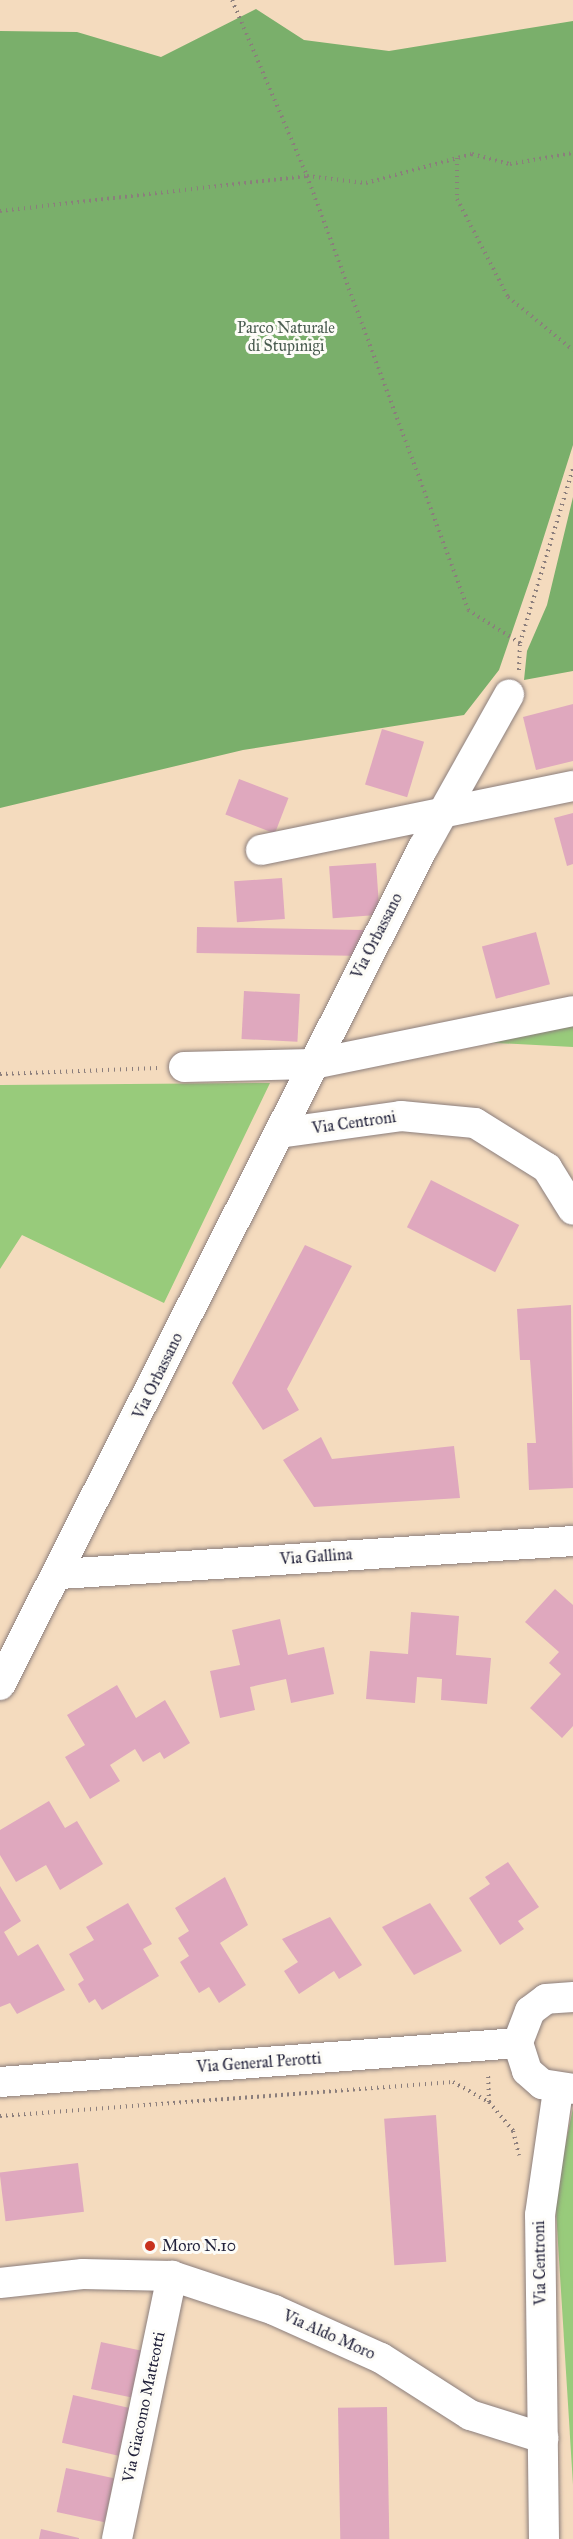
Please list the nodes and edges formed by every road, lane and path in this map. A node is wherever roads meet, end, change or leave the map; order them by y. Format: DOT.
graph roads {
  1 [pos="232,0"];
  2 [pos="573,153"];
  3 [pos="457,158"];
  4 [pos="307,176"];
  5 [pos="0,211"];
  6 [pos="573,350"];
  7 [pos="573,469"];
  8 [pos="520,643"];
  9 [pos="509,695"];
  10 [pos="573,786"];
  11 [pos="444,810"];
  12 [pos="261,850"];
  13 [pos="573,1011"];
  14 [pos="312,1064"];
  15 [pos="184,1067"];
  16 [pos="0,1074"];
  17 [pos="279,1133"];
  18 [pos="573,1210"];
  19 [pos="573,1541"];
  20 [pos="60,1574"];
  21 [pos="0,1685"];
  22 [pos="573,1997"];
  23 [pos="518,2043"];
  24 [pos="487,2046"];
  25 [pos="0,2082"];
  26 [pos="566,2089"];
  27 [pos="489,2102"];
  28 [pos="0,2116"];
  29 [pos="520,2160"];
  30 [pos="172,2276"];
  31 [pos="0,2283"];
  32 [pos="543,2438"];
  33 [pos="117,2539"];
  34 [pos="544,2539"];
  1 -- 4 [label="path"];
  2 -- 3 [label="path"];
  3 -- 4 [label="path"];
  3 -- 6 [label="path"];
  4 -- 5 [label="path"];
  4 -- 8 [label="path"];
  7 -- 8 [label="path"];
  8 -- 9 [label="path"];
  9 -- 11 [label="street, Via Orbassano"];
  10 -- 11 [label="street"];
  11 -- 12 [label="street"];
  11 -- 14 [label="street, Via Orbassano"];
  13 -- 14 [label="street"];
  14 -- 15 [label="street"];
  14 -- 17 [label="street, Via Orbassano"];
  15 -- 16 [label="path"];
  17 -- 18 [label="street, Via Centroni"];
  17 -- 20 [label="street, Via Orbassano"];
  19 -- 20 [label="street, Via Gallina"];
  20 -- 21 [label="street, Via Orbassano"];
  22 -- 23 [label="street"];
  23 -- 24 [label="street, Via General Perotti"];
  23 -- 26 [label="street, Via Centroni"];
  24 -- 25 [label="street, Via General Perotti"];
  24 -- 27 [label="path"];
  26 -- 32 [label="street, Via Centroni"];
  27 -- 28 [label="path"];
  27 -- 29 [label="path"];
  30 -- 31 [label="street, Via Aldo Moro"];
  30 -- 32 [label="street, Via Aldo Moro"];
  30 -- 33 [label="street, Via Giacomo Matteotti"];
  32 -- 34 [label="street"];
}
